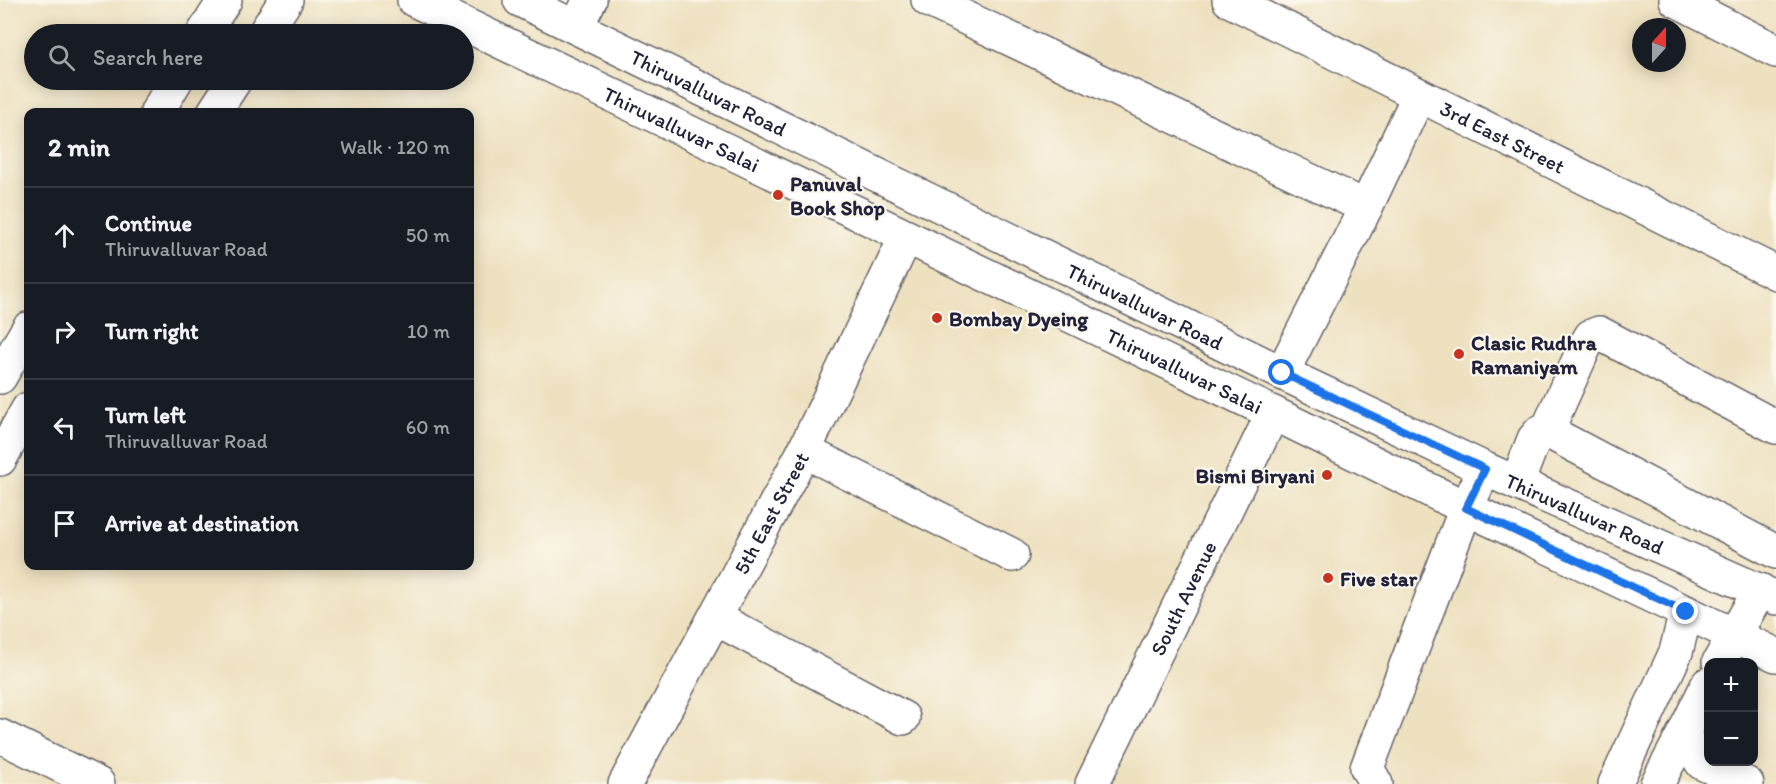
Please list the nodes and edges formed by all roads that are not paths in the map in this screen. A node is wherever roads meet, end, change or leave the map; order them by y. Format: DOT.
graph roads {
  1 [pos="286,0"];
  2 [pos="414,0"];
  3 [pos="520,0"];
  4 [pos="928,0"];
  5 [pos="1229,0"];
  6 [pos="1676,0"];
  7 [pos="583,13"];
  8 [pos="270,24"];
  9 [pos="464,24"];
  10 [pos="474,29"];
  11 [pos="1776,51"];
  12 [pos="170,90"];
  13 [pos="228,90"];
  14 [pos="1419,95"];
  15 [pos="159,108"];
  16 [pos="217,108"];
  17 [pos="1366,207"];
  18 [pos="906,237"];
  19 [pos="1776,273"];
  20 [pos="24,336"];
  21 [pos="1282,373"];
  22 [pos="0,377"];
  23 [pos="1274,413"];
  24 [pos="24,416"];
  25 [pos="1776,427"];
  26 [pos="1547,431"];
  27 [pos="804,451"];
  28 [pos="0,459"];
  29 [pos="1485,469"];
  30 [pos="1517,483"];
  31 [pos="1466,508"];
  32 [pos="1776,552"];
  33 [pos="1012,555"];
  34 [pos="1768,594"];
  35 [pos="1686,612"];
  36 [pos="715,618"];
  37 [pos="1726,649"];
  38 [pos="1776,655"];
  39 [pos="1704,692"];
  40 [pos="903,718"];
  41 [pos="1683,735"];
  42 [pos="0,736"];
  43 [pos="635,780"];
  44 [pos="98,784"];
  45 [pos="1092,784"];
  46 [pos="1376,784"];
  47 [pos="1615,784"];
  48 [pos="1657,784"];
  49 [pos="1747,784"];
  1 -- 8 [label="main road"];
  2 -- 9 [label="main road, Thiruvalluvar Salai"];
  3 -- 7 [label="main road, Thiruvalluvar Road"];
  4 -- 17 [label="main road"];
  5 -- 14 [label="main road, 3rd East Street"];
  6 -- 11 [label="main road"];
  7 -- 21 [label="main road, Thiruvalluvar Road"];
  10 -- 18 [label="main road, Thiruvalluvar Salai"];
  12 -- 15 [label="main road"];
  13 -- 16 [label="main road"];
  14 -- 17 [label="main road"];
  14 -- 19 [label="main road, 3rd East Street"];
  17 -- 21 [label="main road"];
  18 -- 23 [label="main road, Thiruvalluvar Salai"];
  18 -- 27 [label="main road, 5th East Street"];
  20 -- 22 [label="main road"];
  21 -- 29 [label="main road, Thiruvalluvar Road"];
  23 -- 31 [label="main road"];
  23 -- 45 [label="main road, South Avenue"];
  24 -- 28 [label="main road"];
  25 -- 26 [label="main road"];
  26 -- 30 [label="main road"];
  26 -- 32 [label="main road"];
  27 -- 33 [label="main road"];
  27 -- 36 [label="main road, 5th East Street"];
  29 -- 30 [label="main road, Thiruvalluvar Road"];
  29 -- 31 [label="main road"];
  30 -- 34 [label="main road, Thiruvalluvar Road"];
  31 -- 35 [label="main road"];
  31 -- 46 [label="main road"];
  34 -- 37 [label="main road"];
  35 -- 37 [label="main road"];
  35 -- 47 [label="main road"];
  36 -- 40 [label="main road"];
  36 -- 43 [label="main road, 5th East Street"];
  37 -- 38 [label="main road"];
  39 -- 41 [label="main road"];
  41 -- 48 [label="main road"];
  41 -- 49 [label="main road"];
  42 -- 44 [label="main road"];
}
